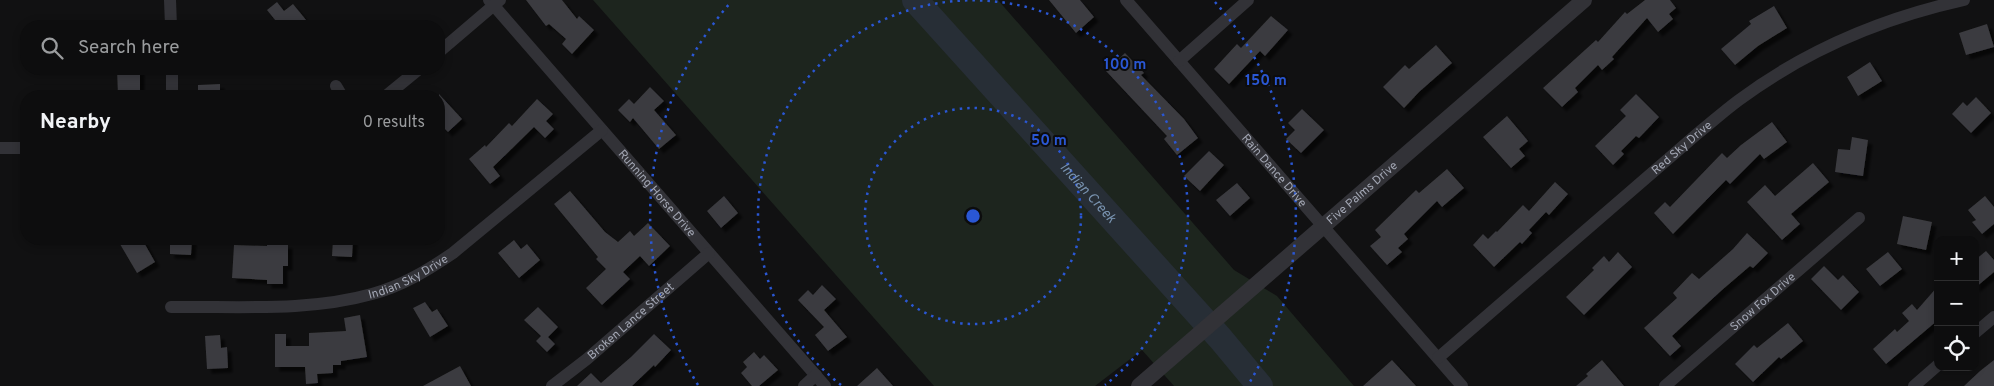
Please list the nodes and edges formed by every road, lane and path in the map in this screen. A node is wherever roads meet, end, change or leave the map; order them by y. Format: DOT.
graph roads {
  1 [pos="170,0"];
  2 [pos="1126,0"];
  3 [pos="1248,0"];
  4 [pos="1584,0"];
  5 [pos="1964,0"];
  6 [pos="494,2"];
  7 [pos="171,20"];
  8 [pos="445,47"];
  9 [pos="1179,61"];
  10 [pos="172,75"];
  11 [pos="411,75"];
  12 [pos="172,90"];
  13 [pos="393,90"];
  14 [pos="602,130"];
  15 [pos="0,139"];
  16 [pos="0,148"];
  17 [pos="20,148"];
  18 [pos="1859,218"];
  19 [pos="1323,225"];
  20 [pos="709,254"];
  21 [pos="171,307"];
  22 [pos="1994,316"];
  23 [pos="1979,329"];
  24 [pos="1438,358"];
  25 [pos="1934,368"];
  26 [pos="816,375"];
  27 [pos="552,386"];
  28 [pos="804,386"];
  29 [pos="825,386"];
  30 [pos="1139,386"];
  31 [pos="1462,386"];
  32 [pos="1665,386"];
  33 [pos="1914,386"];
  1 -- 7 [label="street"];
  2 -- 9 [label="street, Rain Dance Drive"];
  3 -- 9 [label="street"];
  4 -- 19 [label="street, Five Palms Drive"];
  5 -- 24 [label="street, Red Sky Drive"];
  6 -- 8 [label="street"];
  6 -- 14 [label="street, Running Horse Drive"];
  9 -- 19 [label="street, Rain Dance Drive"];
  10 -- 12 [label="street"];
  11 -- 13 [label="street"];
  14 -- 20 [label="street, Running Horse Drive"];
  14 -- 21 [label="street, Indian Sky Drive"];
  15 -- 16 [label="street"];
  16 -- 17 [label="street"];
  18 -- 32 [label="street, Snow Fox Drive"];
  19 -- 24 [label="street, Rain Dance Drive"];
  19 -- 30 [label="street, Five Palms Drive"];
  20 -- 26 [label="street, Running Horse Drive"];
  20 -- 27 [label="street, Broken Lance Street"];
  22 -- 23 [label="street"];
  24 -- 31 [label="street, Rain Dance Drive"];
  25 -- 33 [label="street"];
  26 -- 28 [label="street"];
  26 -- 29 [label="street, Running Horse Drive"];
}
